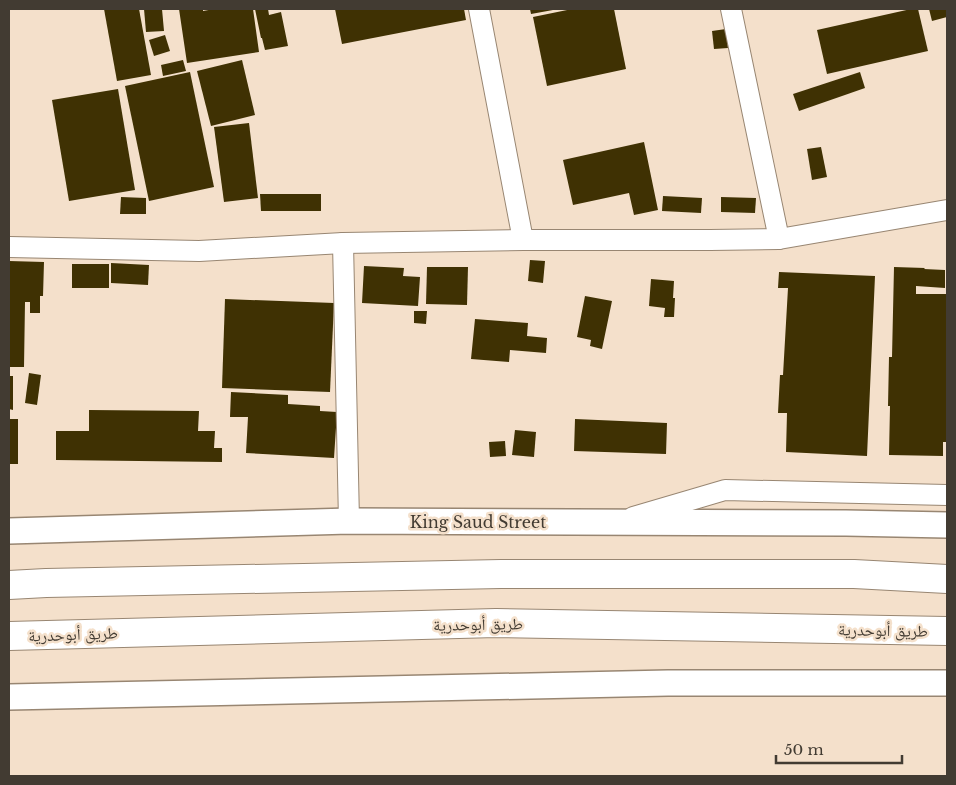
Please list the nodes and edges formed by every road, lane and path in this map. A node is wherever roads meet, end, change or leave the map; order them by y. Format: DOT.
graph roads {
  1 [pos="479,9"];
  2 [pos="731,9"];
  3 [pos="947,210"];
  4 [pos="780,239"];
  5 [pos="524,240"];
  6 [pos="343,243"];
  7 [pos="9,247"];
  8 [pos="947,496"];
  9 [pos="349,521"];
  10 [pos="617,522"];
  11 [pos="947,525"];
  12 [pos="9,531"];
  13 [pos="947,579"];
  14 [pos="9,585"];
  15 [pos="947,631"];
  16 [pos="9,636"];
  17 [pos="947,682"];
  18 [pos="9,697"];
  1 -- 5 [label="street"];
  2 -- 4 [label="street"];
  3 -- 4 [label="street"];
  4 -- 5 [label="street"];
  5 -- 6 [label="street"];
  6 -- 7 [label="street"];
  6 -- 9 [label="street"];
  8 -- 10 [label="street"];
  9 -- 10 [label="main road, King Saud Street"];
  9 -- 12 [label="main road, King Saud Street"];
  10 -- 11 [label="main road, King Saud Street"];
  13 -- 14 [label="highway"];
  15 -- 16 [label="highway, طريق أبوحدرية"];
  17 -- 18 [label="main road"];
}
